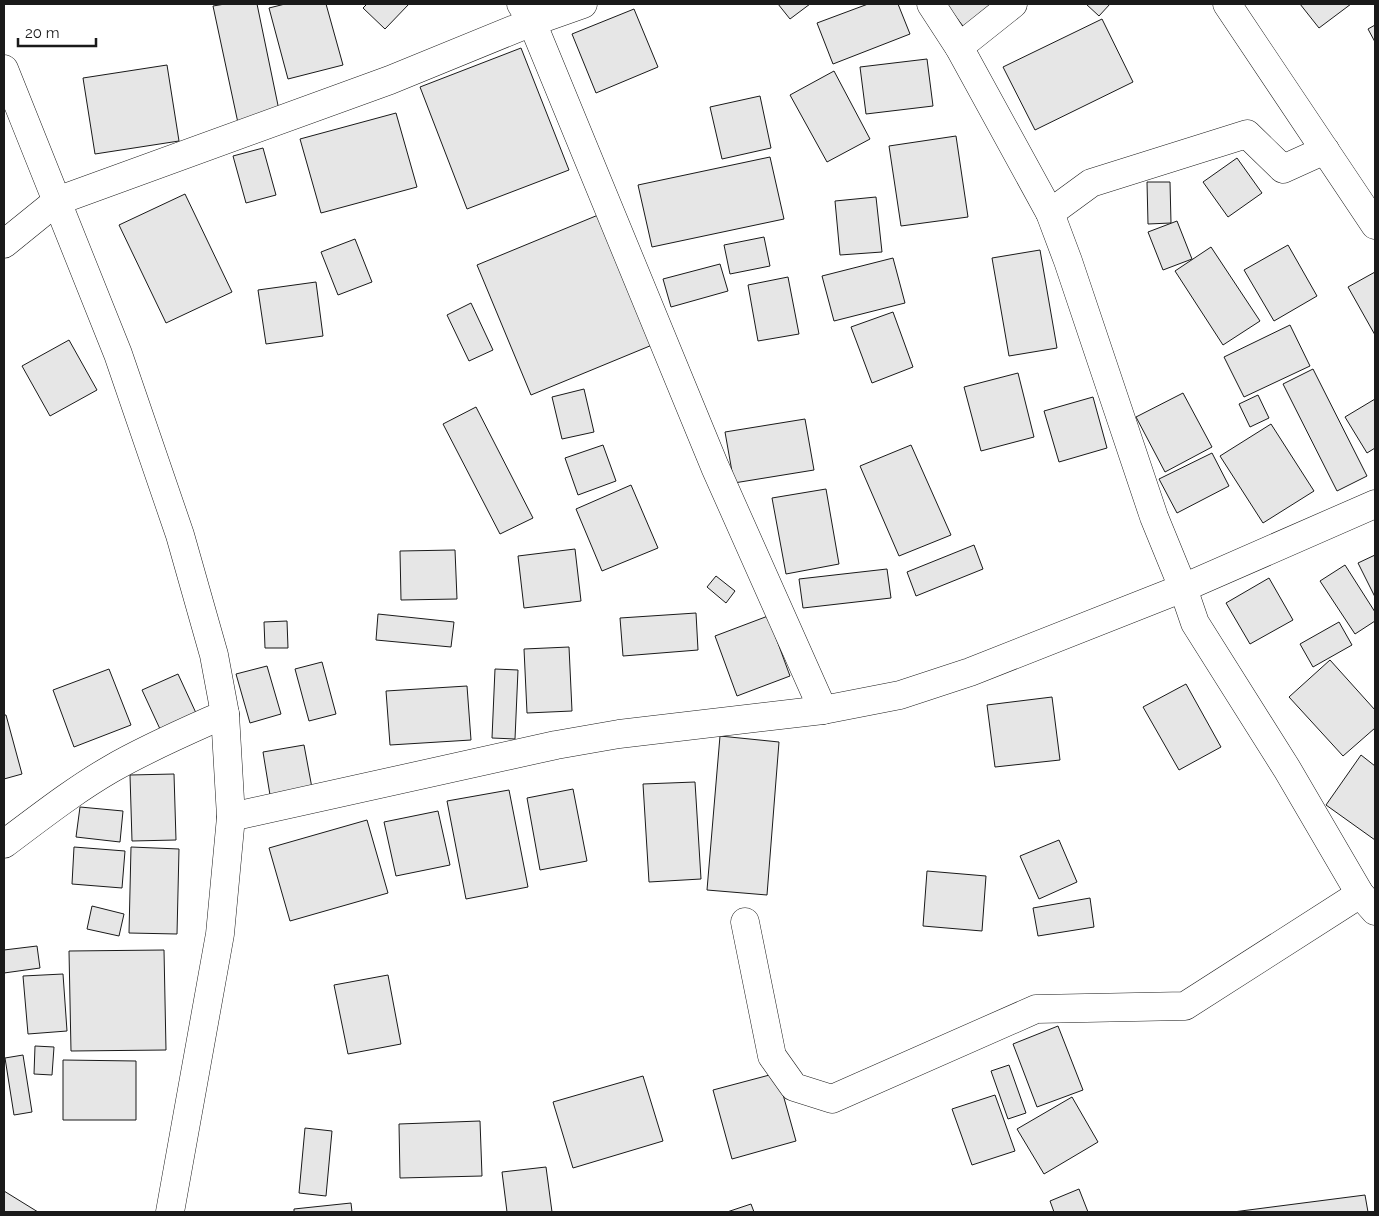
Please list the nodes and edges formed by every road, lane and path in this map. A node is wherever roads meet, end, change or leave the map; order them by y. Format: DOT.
graph roads {
  1 [pos="583,4"];
  2 [pos="931,4"];
  3 [pos="1013,4"];
  4 [pos="1227,4"];
  5 [pos="526,13"];
  6 [pos="959,47"];
  7 [pos="4,69"];
  8 [pos="1325,150"];
  9 [pos="57,201"];
  10 [pos="1050,213"];
  11 [pos="1375,225"];
  12 [pos="4,244"];
  13 [pos="1375,504"];
  14 [pos="1183,588"];
  15 [pos="823,710"];
  16 [pos="226,714"];
  17 [pos="231,817"];
  18 [pos="4,844"];
  19 [pos="1368,902"];
  20 [pos="746,922"];
  21 [pos="170,1212"];
  1 -- 5 [label="street"];
  2 -- 6 [label="street"];
  3 -- 6 [label="street"];
  4 -- 8 [label="street"];
  5 -- 9 [label="street"];
  5 -- 15 [label="street"];
  6 -- 10 [label="street"];
  7 -- 9 [label="street"];
  8 -- 10 [label="street"];
  8 -- 11 [label="street"];
  9 -- 12 [label="street"];
  9 -- 16 [label="street"];
  10 -- 14 [label="street"];
  13 -- 14 [label="street"];
  14 -- 15 [label="street"];
  14 -- 19 [label="street"];
  15 -- 17 [label="street"];
  16 -- 17 [label="street"];
  16 -- 18 [label="street"];
  17 -- 21 [label="street"];
  19 -- 20 [label="street"];
}
